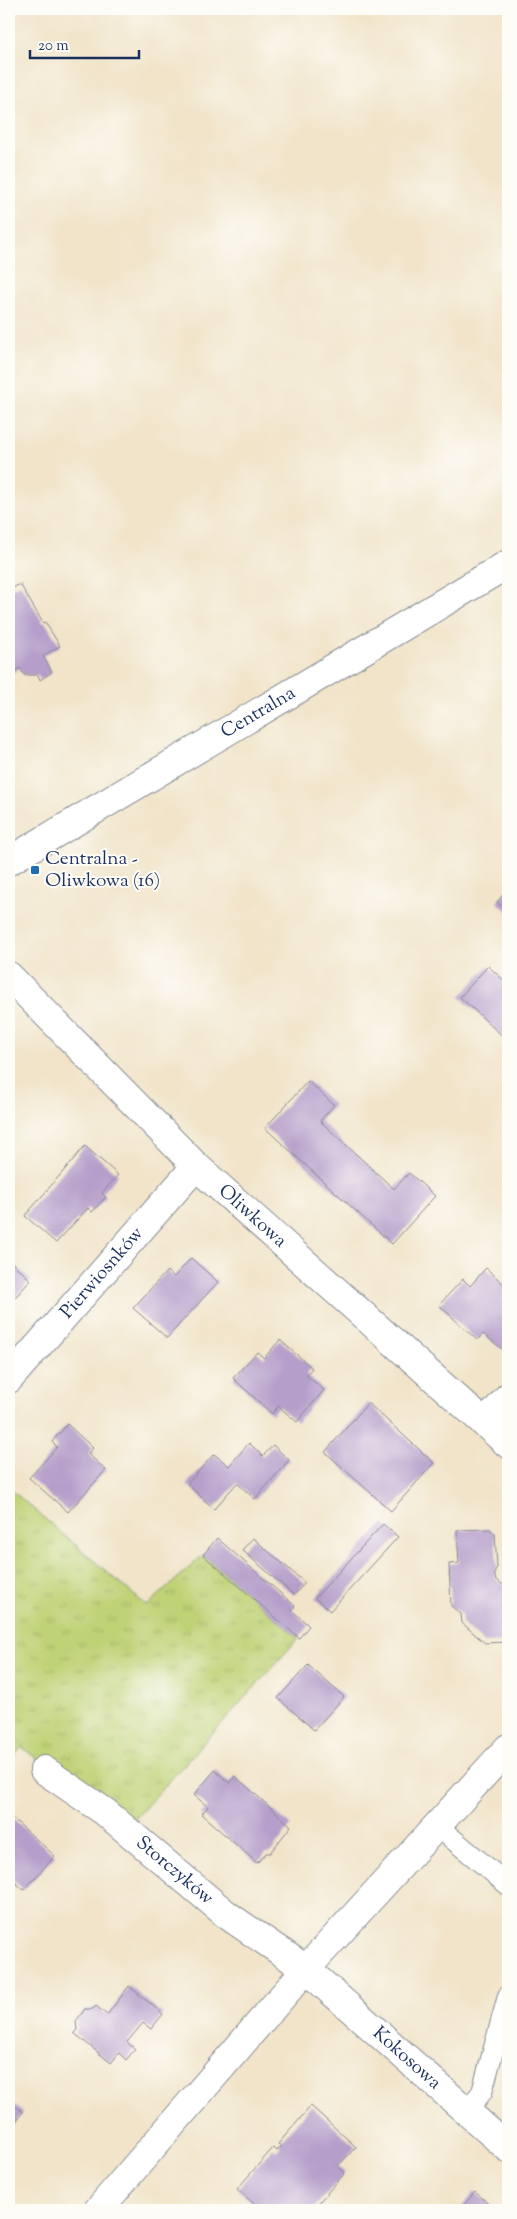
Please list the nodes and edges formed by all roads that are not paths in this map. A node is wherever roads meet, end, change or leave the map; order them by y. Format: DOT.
graph roads {
  1 [pos="508,564"];
  2 [pos="9,860"];
  3 [pos="9,976"];
  4 [pos="196,1166"];
  5 [pos="9,1379"];
  6 [pos="508,1397"];
  7 [pos="485,1424"];
  8 [pos="508,1444"];
  9 [pos="508,1748"];
  10 [pos="44,1770"];
  11 [pos="437,1826"];
  12 [pos="508,1885"];
  13 [pos="306,1968"];
  14 [pos="508,1996"];
  15 [pos="468,2111"];
  16 [pos="508,2148"];
  17 [pos="98,2210"];
  1 -- 2 [label="street, Centralna"];
  3 -- 4 [label="street, Oliwkowa"];
  4 -- 5 [label="street, Pierwiosnków"];
  4 -- 7 [label="street, Oliwkowa"];
  6 -- 7 [label="street"];
  7 -- 8 [label="street, Oliwkowa"];
  9 -- 11 [label="street"];
  10 -- 13 [label="street, Storczyków"];
  11 -- 12 [label="lane"];
  11 -- 13 [label="street"];
  13 -- 15 [label="street, Kokosowa"];
  13 -- 17 [label="street"];
  14 -- 15 [label="lane"];
  15 -- 16 [label="street, Kokosowa"];
}
